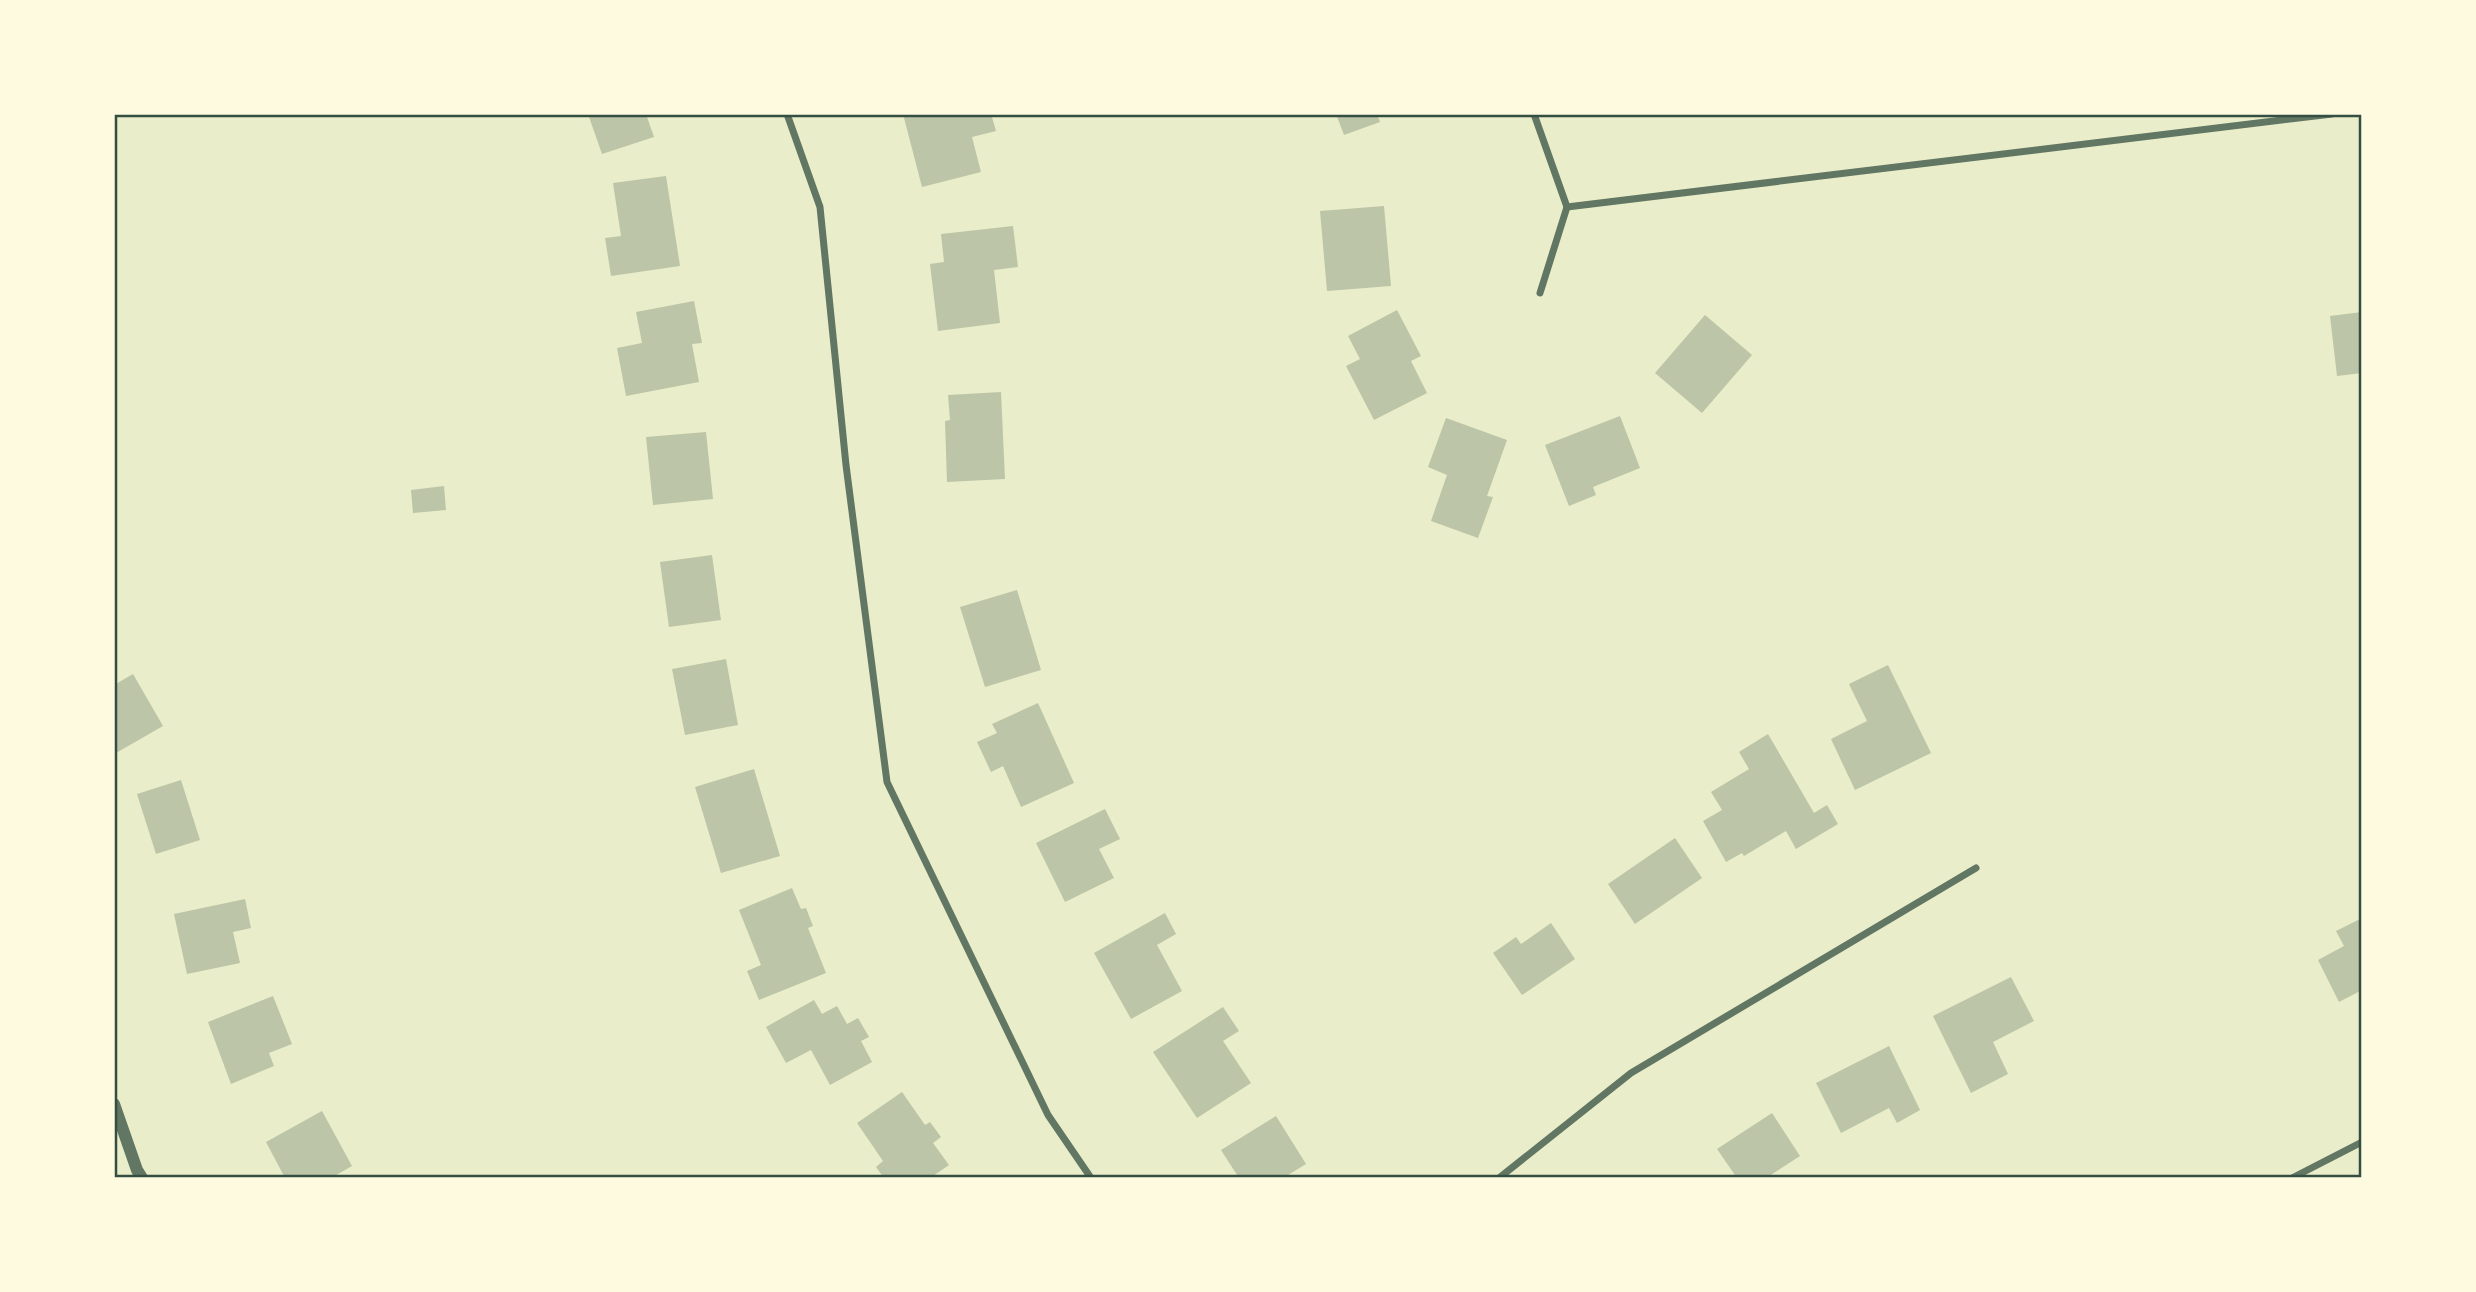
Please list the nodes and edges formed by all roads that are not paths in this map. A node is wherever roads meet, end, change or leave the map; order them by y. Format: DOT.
graph roads {
  1 [pos="788,114"];
  2 [pos="1534,114"];
  3 [pos="2332,114"];
  4 [pos="1567,207"];
  5 [pos="1540,293"];
  6 [pos="1976,868"];
  7 [pos="114,1104"];
  8 [pos="2362,1142"];
  9 [pos="142,1178"];
  10 [pos="1091,1178"];
  11 [pos="1499,1178"];
  12 [pos="2292,1178"];
  1 -- 10 [label="street"];
  2 -- 4 [label="street"];
  3 -- 4 [label="street"];
  4 -- 5 [label="street"];
  6 -- 11 [label="street"];
  7 -- 9 [label="street"];
  8 -- 12 [label="street"];
}
